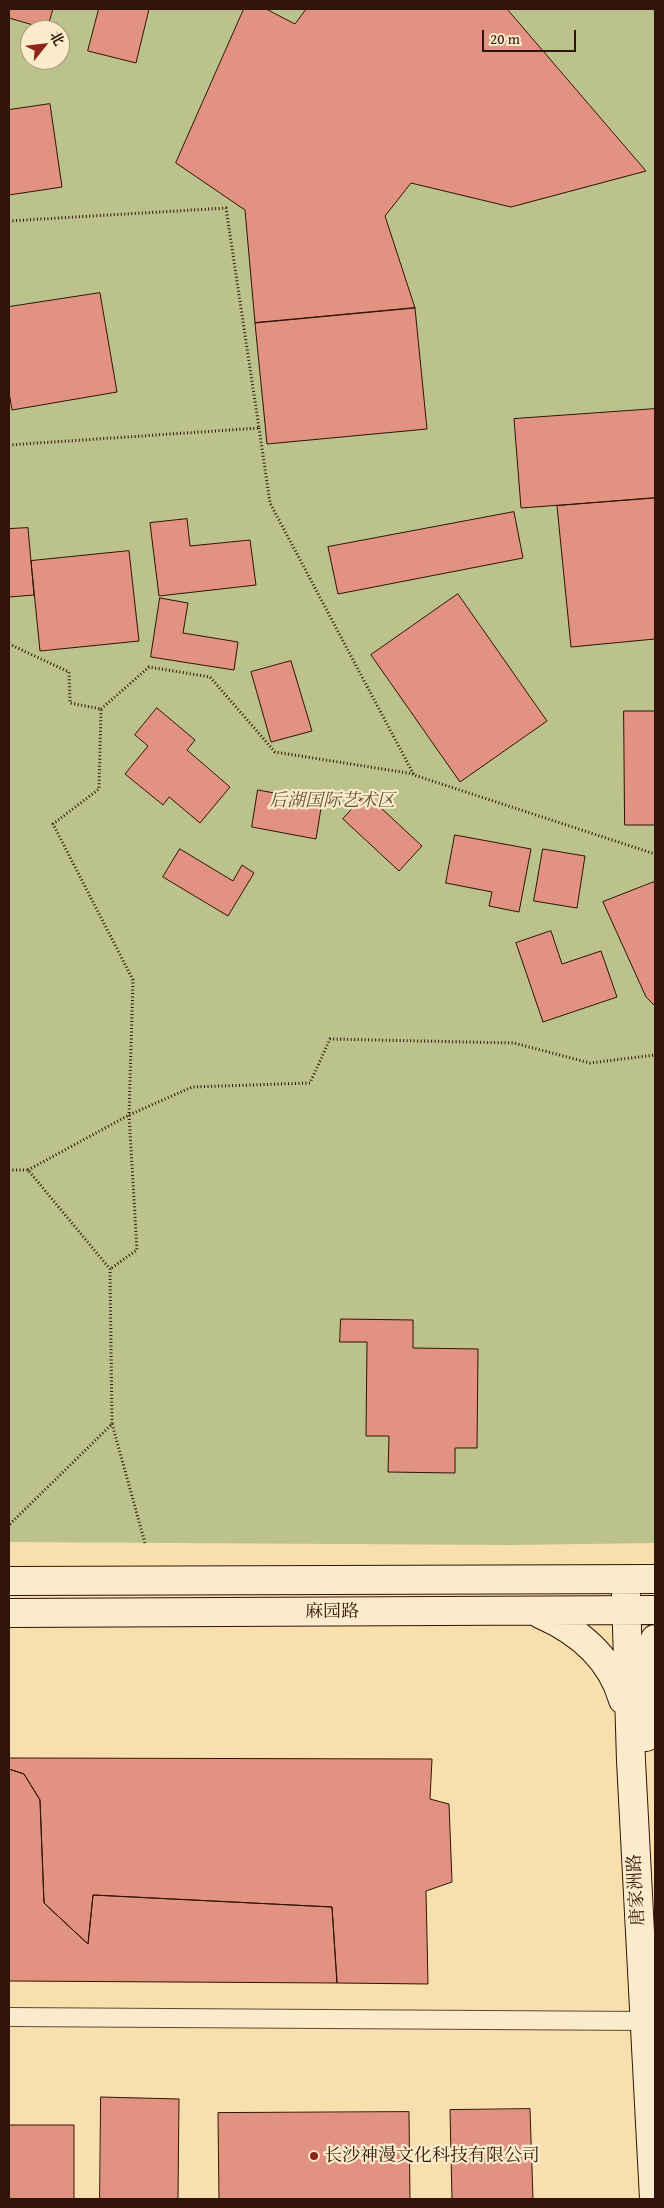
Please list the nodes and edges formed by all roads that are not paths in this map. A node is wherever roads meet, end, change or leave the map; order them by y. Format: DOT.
graph roads {
  1 [pos="655,1579"];
  2 [pos="626,1580"];
  3 [pos="9,1581"];
  4 [pos="655,1610"];
  5 [pos="625,1611"];
  6 [pos="537,1612"];
  7 [pos="9,1613"];
  8 [pos="655,1639"];
  9 [pos="644,1719"];
  10 [pos="655,1966"];
  11 [pos="9,2017"];
  12 [pos="644,2020"];
  13 [pos="654,2199"];
  1 -- 2 [label="main road, 麻园路"];
  2 -- 3 [label="main road, 麻园路"];
  2 -- 5 [label="main road, 唐家洲路"];
  4 -- 5 [label="main road, 麻园路"];
  5 -- 6 [label="main road, 麻园路"];
  5 -- 9 [label="main road, 唐家洲路"];
  6 -- 7 [label="main road, 麻园路"];
  6 -- 9 [label="main road"];
  8 -- 9 [label="main road, 唐家洲路"];
  9 -- 10 [label="main road, 唐家洲路"];
  9 -- 12 [label="main road, 唐家洲路"];
  11 -- 12 [label="lane"];
  12 -- 13 [label="main road, 唐家洲路"];
}
